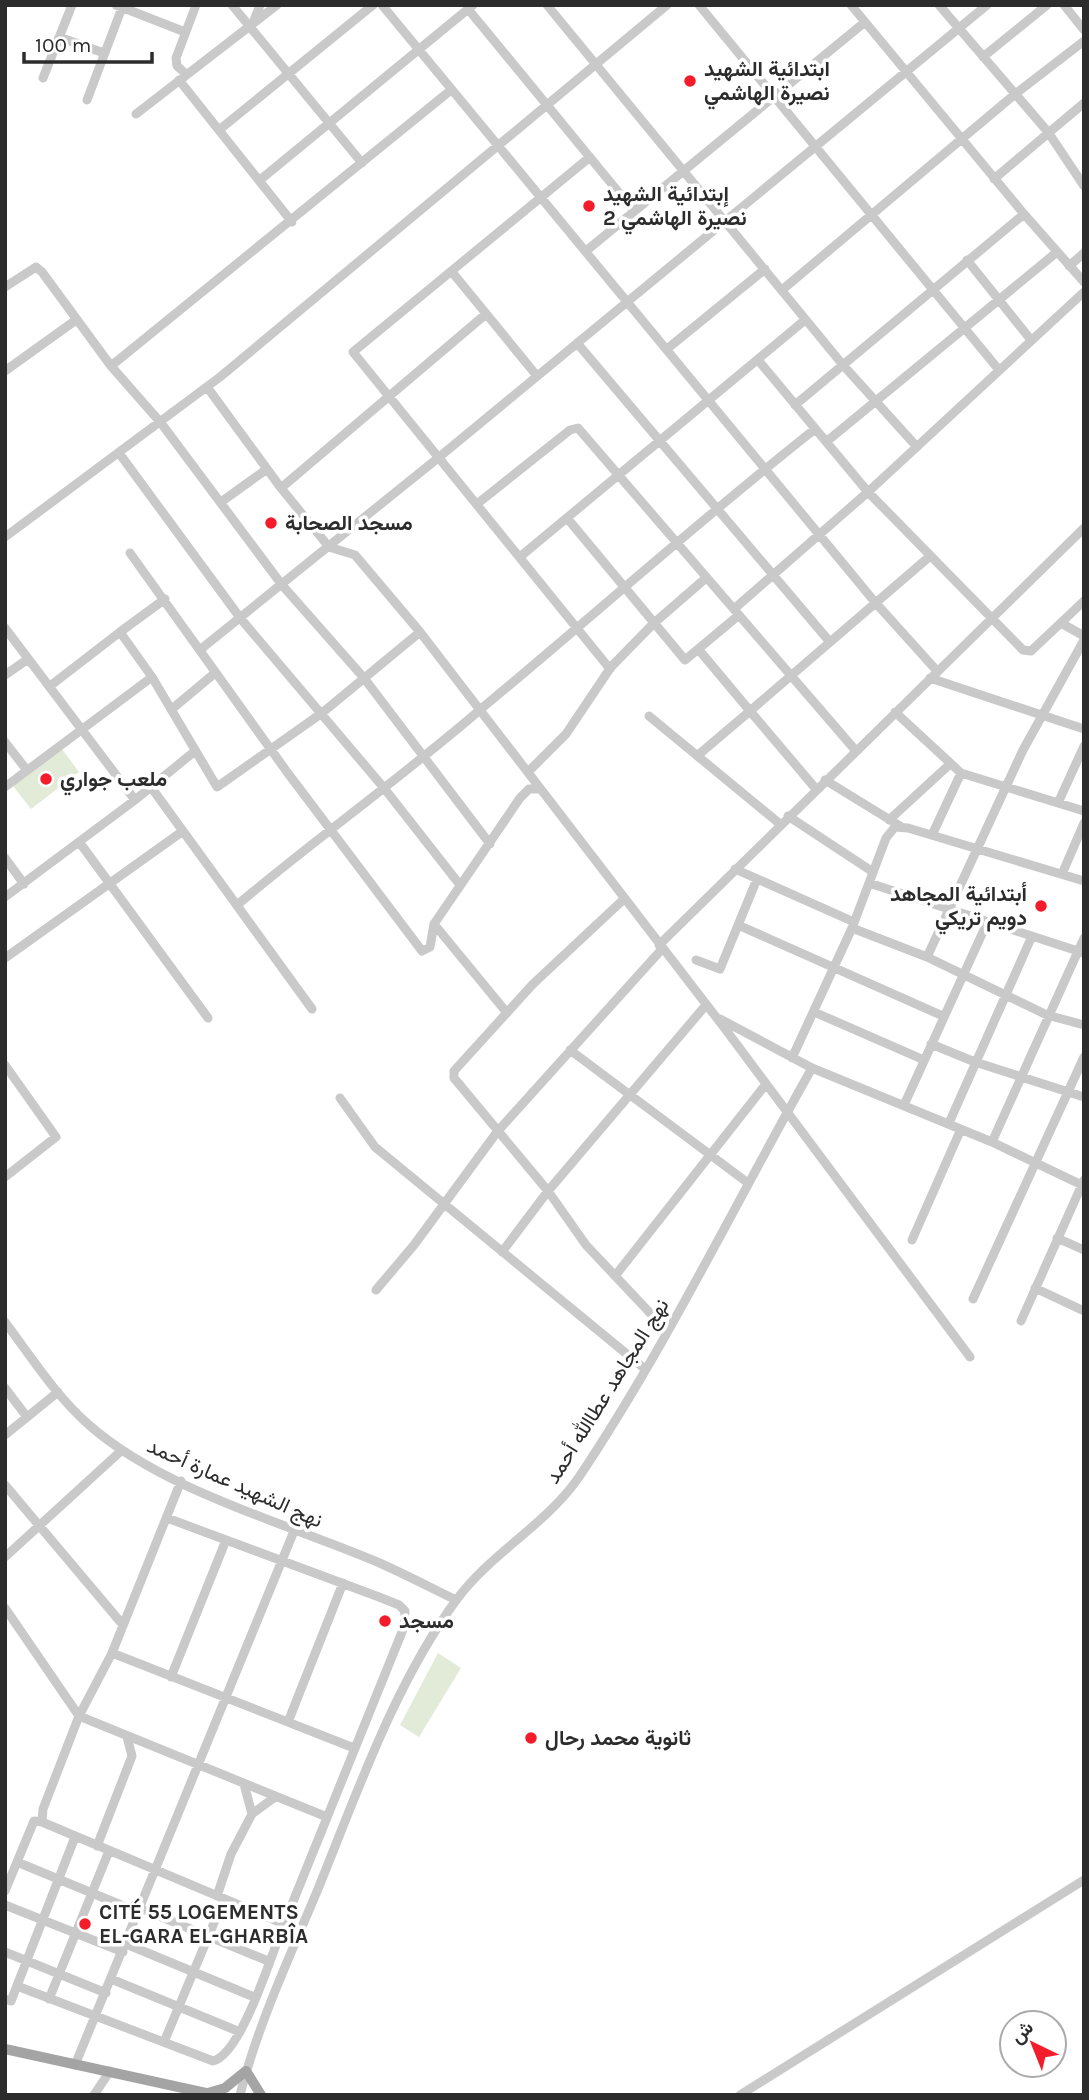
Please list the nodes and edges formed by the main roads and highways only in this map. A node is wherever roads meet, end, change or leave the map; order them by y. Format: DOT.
graph roads {
  1 [pos="5,2049"];
  2 [pos="211,2094"];
  3 [pos="261,2095"];
  1 -- 2 [label="main road"];
  2 -- 3 [label="main road"];
}
